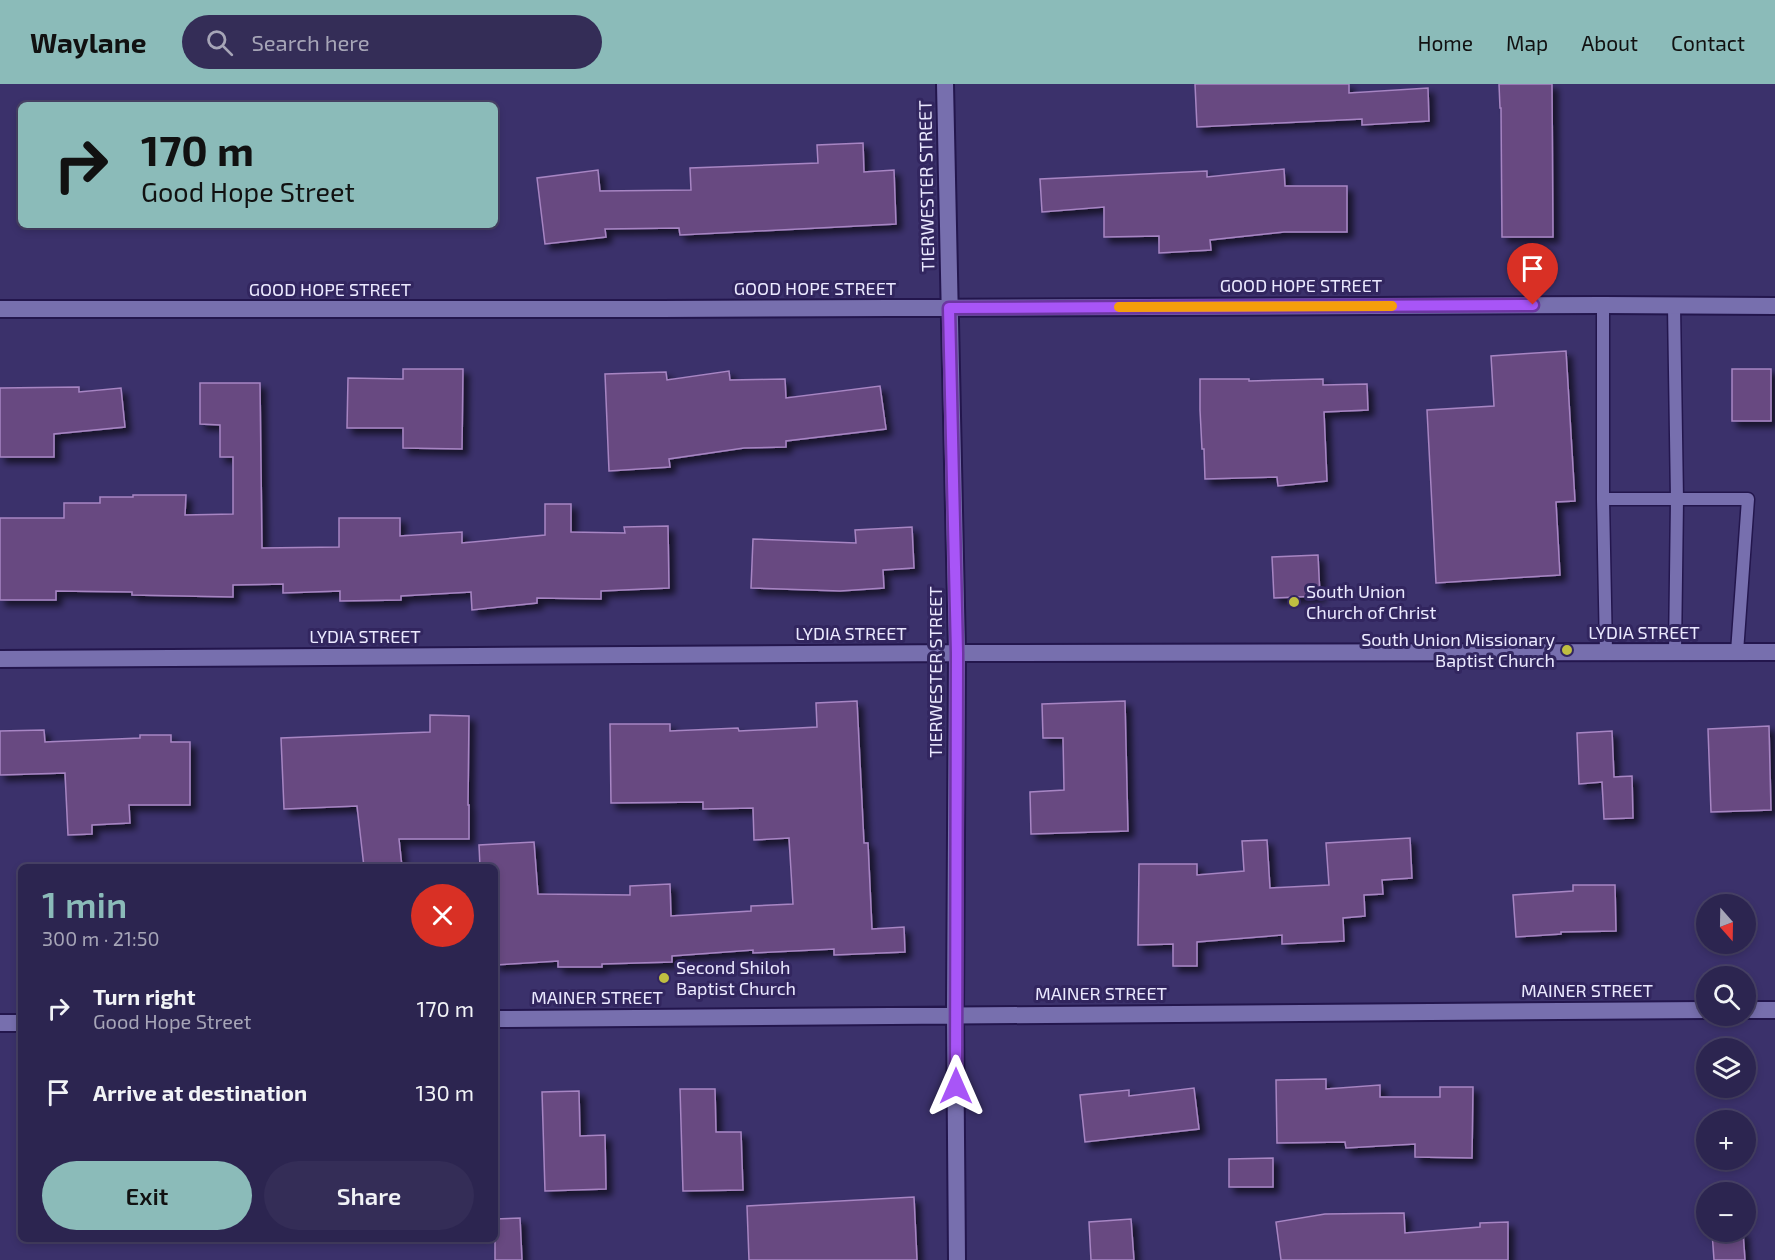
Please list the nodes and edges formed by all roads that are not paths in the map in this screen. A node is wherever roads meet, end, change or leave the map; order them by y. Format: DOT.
graph roads {
  1 [pos="945,84"];
  2 [pos="1603,305"];
  3 [pos="1674,306"];
  4 [pos="1775,306"];
  5 [pos="949,308"];
  6 [pos="0,309"];
  7 [pos="1603,499"];
  8 [pos="1677,500"];
  9 [pos="1606,652"];
  10 [pos="1675,652"];
  11 [pos="1737,652"];
  12 [pos="1775,652"];
  13 [pos="957,653"];
  14 [pos="0,659"];
  15 [pos="1696,1010"];
  16 [pos="1756,1010"];
  17 [pos="1775,1010"];
  18 [pos="956,1015"];
  19 [pos="498,1018"];
  20 [pos="0,1023"];
  21 [pos="18,1023"];
  22 [pos="957,1260"];
  1 -- 5 [label="street, TIERWESTER STREET"];
  2 -- 3 [label="street, GOOD HOPE STREET"];
  2 -- 5 [label="street, GOOD HOPE STREET"];
  2 -- 7 [label="lane"];
  3 -- 4 [label="street, GOOD HOPE STREET"];
  3 -- 8 [label="lane"];
  5 -- 6 [label="street, GOOD HOPE STREET"];
  5 -- 13 [label="street, TIERWESTER STREET"];
  7 -- 8 [label="lane"];
  7 -- 9 [label="lane"];
  8 -- 10 [label="lane"];
  8 -- 11 [label="lane"];
  9 -- 10 [label="street, LYDIA STREET"];
  9 -- 13 [label="street, LYDIA STREET"];
  10 -- 11 [label="street, LYDIA STREET"];
  11 -- 12 [label="street, LYDIA STREET"];
  13 -- 14 [label="street, LYDIA STREET"];
  13 -- 18 [label="street, TIERWESTER STREET"];
  15 -- 18 [label="street, MAINER STREET"];
  16 -- 17 [label="street"];
  18 -- 19 [label="street, MAINER STREET"];
  18 -- 22 [label="street, TIERWESTER STREET"];
  20 -- 21 [label="street"];
}
